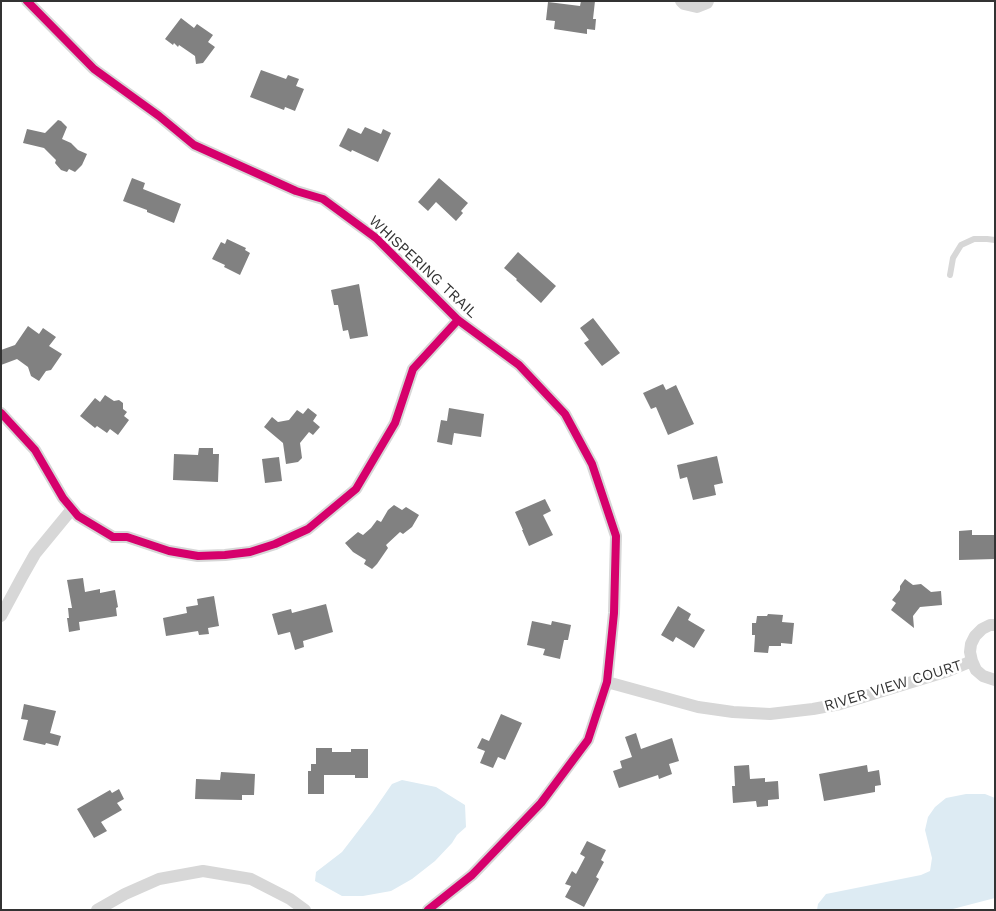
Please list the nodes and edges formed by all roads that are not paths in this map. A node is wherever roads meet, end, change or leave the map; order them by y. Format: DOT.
graph roads {
  1 [pos="27,1"];
  2 [pos="681,1"];
  3 [pos="708,1"];
  4 [pos="995,240"];
  5 [pos="950,275"];
  6 [pos="458,320"];
  7 [pos="1,413"];
  8 [pos="72,509"];
  9 [pos="1,616"];
  10 [pos="995,625"];
  11 [pos="972,661"];
  12 [pos="995,680"];
  13 [pos="608,682"];
  14 [pos="97,910"];
  15 [pos="304,910"];
  16 [pos="428,910"];
  1 -- 6 [label="street, WHISPERING TRAIL"];
  2 -- 3 [label="street"];
  4 -- 5 [label="lane"];
  6 -- 8 [label="street"];
  6 -- 13 [label="street, WHISPERING TRAIL"];
  7 -- 8 [label="street"];
  8 -- 9 [label="street"];
  10 -- 11 [label="street, RIVER VIEW COURT"];
  11 -- 12 [label="street, RIVER VIEW COURT"];
  11 -- 13 [label="street, RIVER VIEW COURT"];
  13 -- 16 [label="street, WHISPERING TRAIL"];
  14 -- 15 [label="street"];
}
